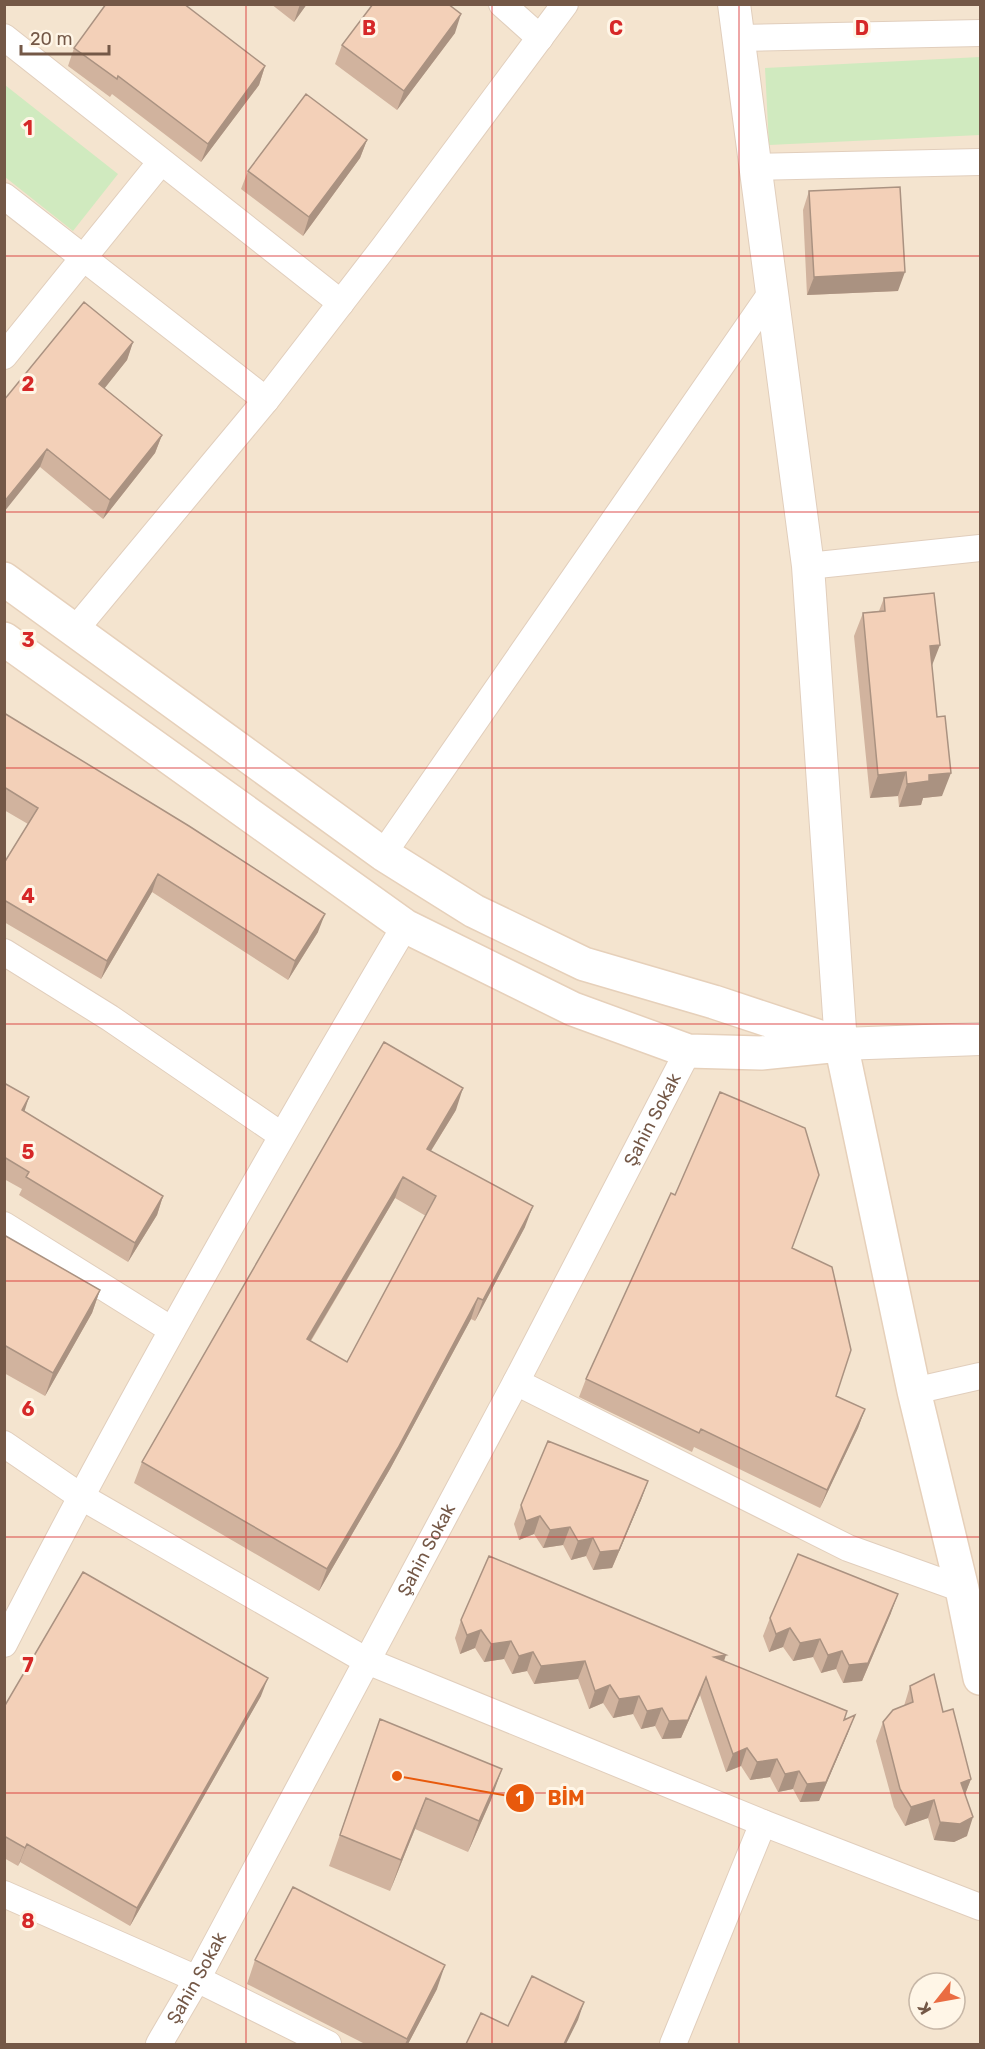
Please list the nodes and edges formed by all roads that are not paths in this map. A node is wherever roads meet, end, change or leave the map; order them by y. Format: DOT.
graph roads {
  1 [pos="502,4"];
  2 [pos="565,4"];
  3 [pos="735,4"];
  4 [pos="981,33"];
  5 [pos="4,37"];
  6 [pos="540,38"];
  7 [pos="739,38"];
  8 [pos="981,162"];
  9 [pos="160,163"];
  10 [pos="756,167"];
  11 [pos="4,196"];
  12 [pos="85,256"];
  13 [pos="772,292"];
  14 [pos="340,303"];
  15 [pos="4,356"];
  16 [pos="266,400"];
  17 [pos="981,548"];
  18 [pos="808,566"];
  19 [pos="4,579"];
  20 [pos="74,631"];
  21 [pos="4,639"];
  22 [pos="383,854"];
  23 [pos="405,926"];
  24 [pos="4,952"];
  25 [pos="981,1039"];
  26 [pos="841,1044"];
  27 [pos="688,1051"];
  28 [pos="281,1135"];
  29 [pos="4,1225"];
  30 [pos="172,1330"];
  31 [pos="981,1376"];
  32 [pos="516,1382"];
  33 [pos="914,1391"];
  34 [pos="4,1444"];
  35 [pos="80,1496"];
  36 [pos="962,1589"];
  37 [pos="4,1644"];
  38 [pos="367,1661"];
  39 [pos="981,1678"];
  40 [pos="763,1823"];
  41 [pos="4,1894"];
  42 [pos="981,1907"];
  43 [pos="197,1979"];
  44 [pos="159,2044"];
  45 [pos="328,2044"];
  46 [pos="673,2044"];
  1 -- 6 [label="street"];
  2 -- 6 [label="street"];
  3 -- 7 [label="street"];
  4 -- 7 [label="street"];
  5 -- 9 [label="street"];
  6 -- 14 [label="street"];
  7 -- 10 [label="street"];
  8 -- 10 [label="street"];
  9 -- 12 [label="street"];
  9 -- 14 [label="street"];
  10 -- 13 [label="street"];
  11 -- 12 [label="street"];
  12 -- 15 [label="street"];
  12 -- 16 [label="street"];
  13 -- 18 [label="street"];
  13 -- 22 [label="street"];
  14 -- 16 [label="street"];
  16 -- 20 [label="street"];
  17 -- 18 [label="street"];
  18 -- 26 [label="street"];
  19 -- 20 [label="main road"];
  20 -- 22 [label="main road"];
  21 -- 23 [label="main road"];
  22 -- 26 [label="main road"];
  23 -- 27 [label="main road"];
  23 -- 28 [label="street"];
  24 -- 28 [label="street"];
  25 -- 26 [label="street"];
  26 -- 27 [label="main road"];
  26 -- 33 [label="main road"];
  27 -- 32 [label="street, Şahin Sokak"];
  28 -- 30 [label="street"];
  29 -- 30 [label="street"];
  30 -- 35 [label="street"];
  31 -- 33 [label="street"];
  32 -- 36 [label="street"];
  32 -- 38 [label="street, Şahin Sokak"];
  33 -- 36 [label="main road"];
  34 -- 35 [label="street"];
  35 -- 37 [label="street"];
  35 -- 38 [label="street"];
  36 -- 39 [label="main road"];
  38 -- 40 [label="street"];
  38 -- 43 [label="street, Şahin Sokak"];
  40 -- 42 [label="street"];
  40 -- 46 [label="street"];
  41 -- 43 [label="street"];
  43 -- 44 [label="street, Şahin Sokak"];
  43 -- 45 [label="street"];
}
